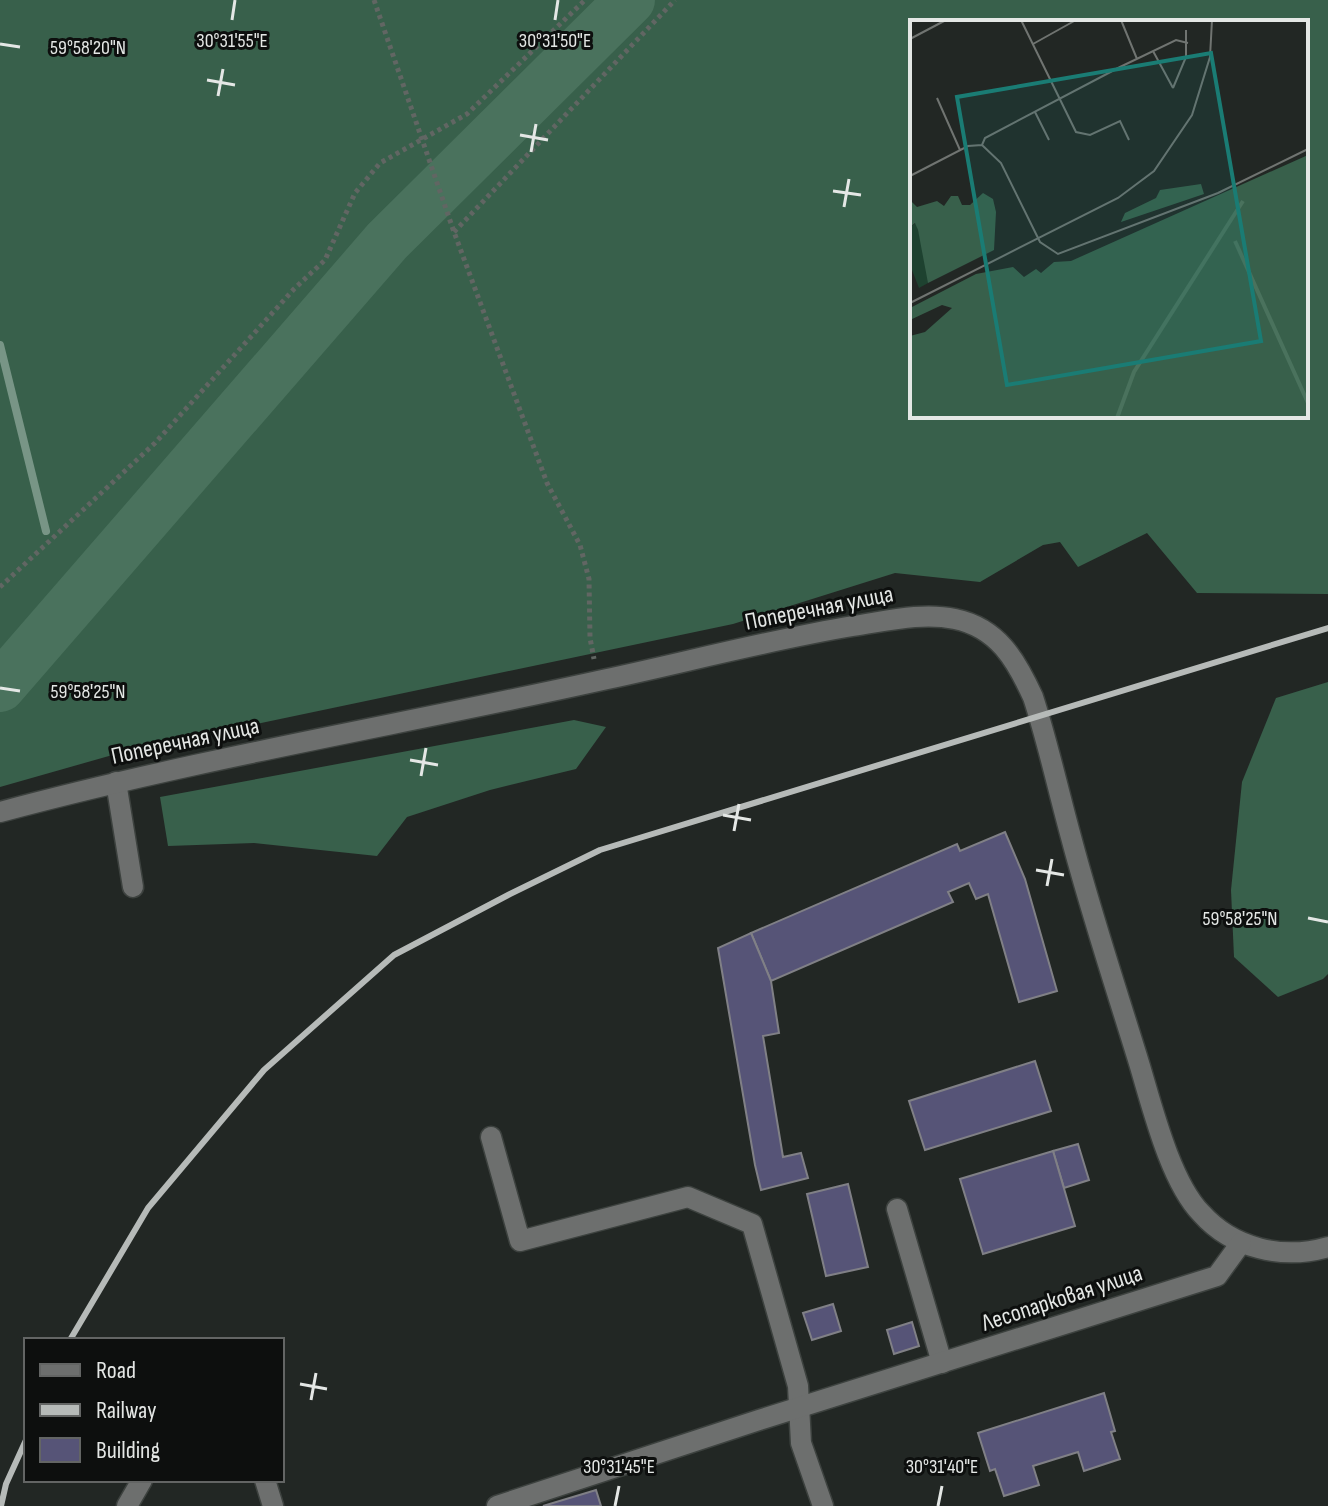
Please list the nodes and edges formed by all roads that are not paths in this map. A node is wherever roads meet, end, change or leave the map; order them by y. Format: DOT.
graph roads {
  1 [pos="116,782"];
  2 [pos="0,812"];
  3 [pos="133,887"];
  4 [pos="491,1137"];
  5 [pos="897,1209"];
  6 [pos="1241,1243"];
  7 [pos="1328,1247"];
  8 [pos="942,1363"];
  9 [pos="799,1408"];
  10 [pos="141,1482"];
  11 [pos="266,1482"];
  12 [pos="127,1506"];
  13 [pos="273,1506"];
  14 [pos="497,1506"];
  15 [pos="823,1506"];
  1 -- 2 [label="street, Поперечная улица"];
  1 -- 3 [label="street"];
  1 -- 6 [label="street, Поперечная улица"];
  4 -- 9 [label="street"];
  5 -- 8 [label="street"];
  6 -- 7 [label="street"];
  6 -- 8 [label="street, Лесопарковая улица"];
  8 -- 9 [label="street, Лесопарковая улица"];
  9 -- 14 [label="street, Лесопарковая улица"];
  9 -- 15 [label="street"];
  10 -- 12 [label="street"];
  11 -- 13 [label="street"];
}
